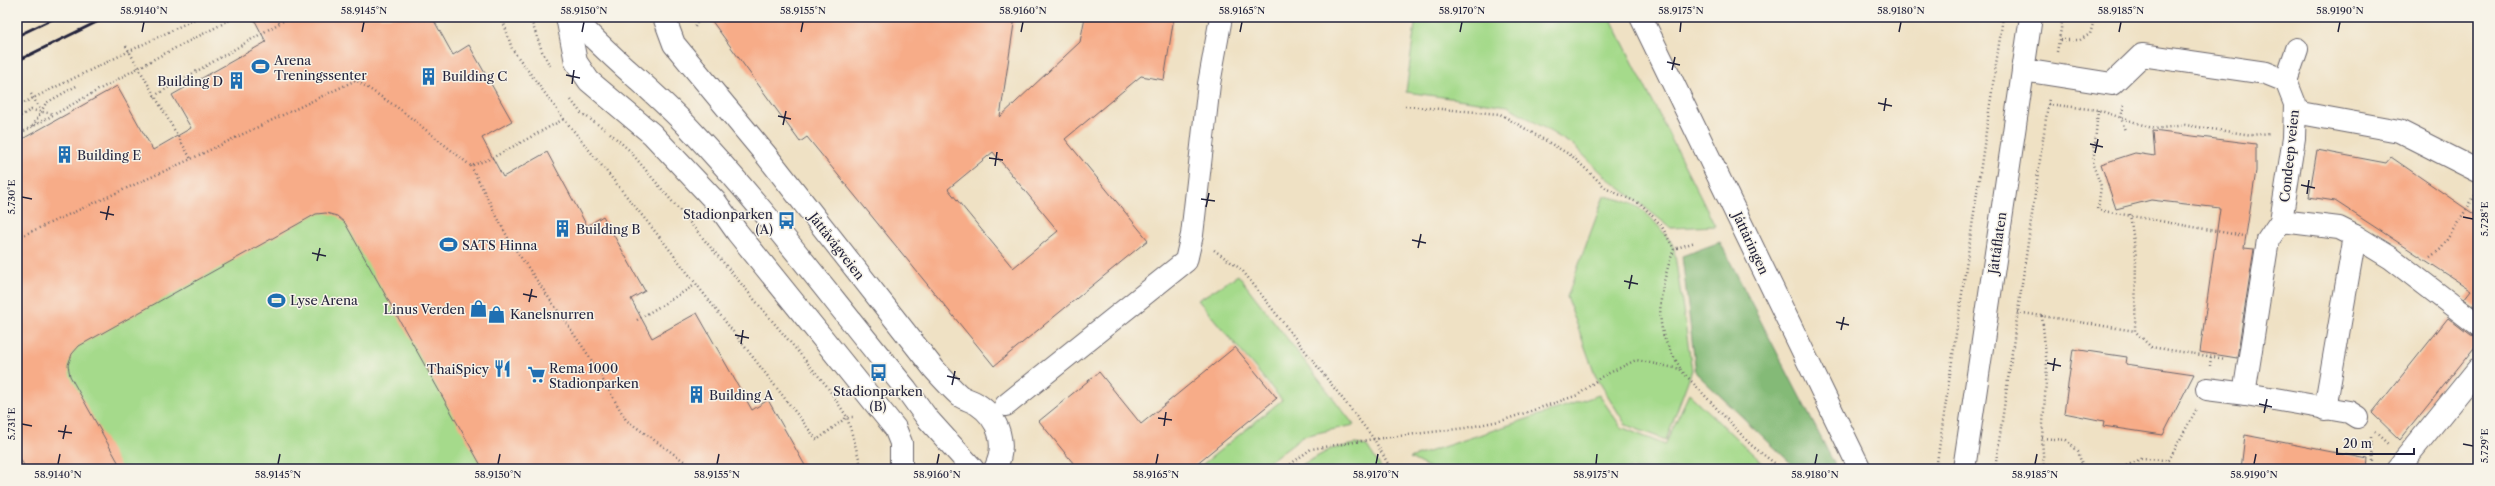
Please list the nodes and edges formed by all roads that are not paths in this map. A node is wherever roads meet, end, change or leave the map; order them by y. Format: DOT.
graph roads {
  1 [pos="567,17"];
  2 [pos="573,17"];
  3 [pos="664,17"];
  4 [pos="1221,17"];
  5 [pos="1641,17"];
  6 [pos="2031,17"];
  7 [pos="2297,49"];
  8 [pos="2022,70"];
  9 [pos="2286,81"];
  10 [pos="2295,112"];
  11 [pos="2478,171"];
  12 [pos="2281,221"];
  13 [pos="2355,236"];
  14 [pos="2478,325"];
  15 [pos="2478,369"];
  16 [pos="2207,389"];
  17 [pos="2246,394"];
  18 [pos="1006,405"];
  19 [pos="2325,409"];
  20 [pos="2356,417"];
  21 [pos="2401,464"];
  22 [pos="901,469"];
  23 [pos="973,469"];
  24 [pos="995,469"];
  25 [pos="1860,469"];
  26 [pos="1964,469"];
  1 -- 22 [label="street"];
  2 -- 23 [label="street"];
  3 -- 24 [label="street, Jåttåvågveien"];
  4 -- 18 [label="street"];
  5 -- 25 [label="street, Jåttåringen"];
  6 -- 8 [label="street, Jåttåflaten"];
  7 -- 9 [label="street"];
  8 -- 9 [label="street"];
  8 -- 26 [label="street, Jåttåflaten"];
  9 -- 10 [label="street, Condeep veien"];
  10 -- 11 [label="street"];
  10 -- 12 [label="street, Condeep veien"];
  12 -- 13 [label="street"];
  12 -- 17 [label="street, Condeep veien"];
  13 -- 14 [label="street"];
  13 -- 19 [label="street"];
  15 -- 21 [label="street"];
  16 -- 17 [label="street"];
  17 -- 19 [label="street"];
  19 -- 20 [label="street"];
}
